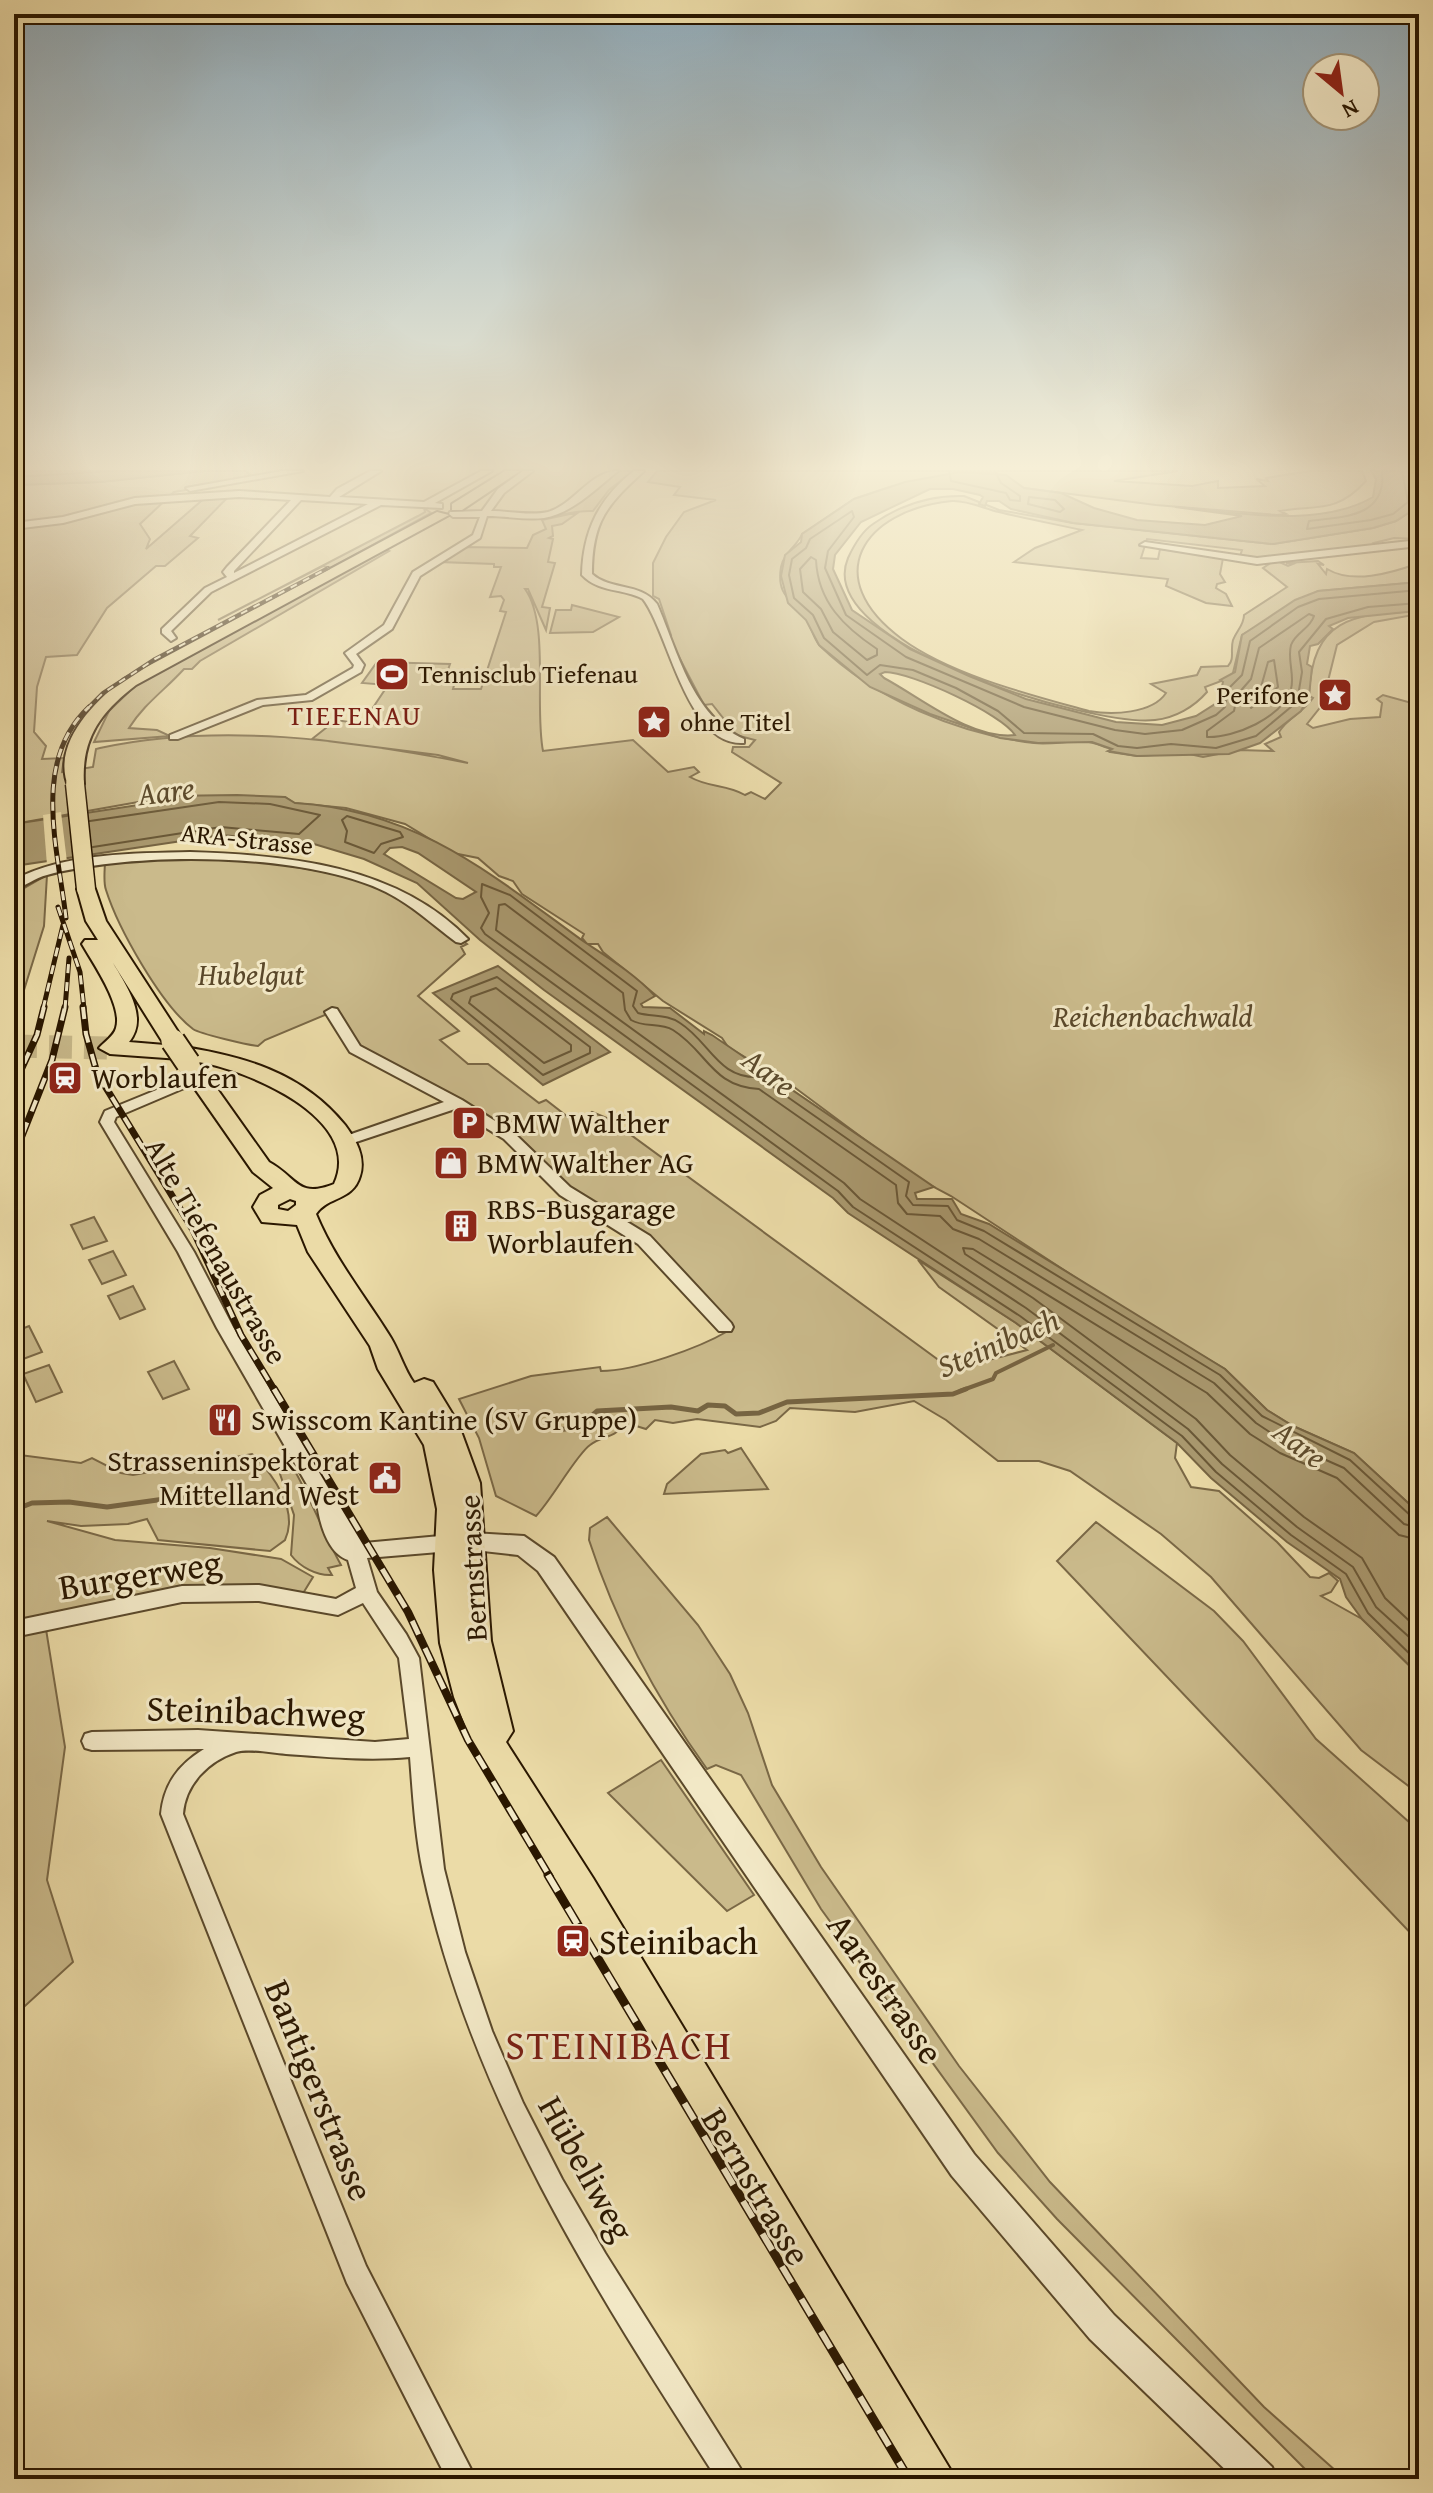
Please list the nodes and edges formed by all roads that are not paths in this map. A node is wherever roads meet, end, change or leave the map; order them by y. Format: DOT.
graph roads {
  1 [pos="214,587"];
  2 [pos="304,587"];
  3 [pos="409,587"];
  4 [pos="611,587"];
  5 [pos="171,638"];
  6 [pos="174,737"];
  7 [pos="740,741"];
  8 [pos="14,886"];
  9 [pos="96,921"];
  10 [pos="461,939"];
  11 [pos="332,1012"];
  12 [pos="193,1070"];
  13 [pos="457,1103"];
  14 [pos="345,1141"];
  15 [pos="293,1203"];
  16 [pos="725,1327"];
  17 [pos="462,1542"];
  18 [pos="359,1553"];
  19 [pos="367,1592"];
  20 [pos="14,1629"];
  21 [pos="92,1741"];
  22 [pos="235,1742"];
  23 [pos="418,1747"];
  24 [pos="462,2479"];
  25 [pos="733,2479"];
  26 [pos="935,2479"];
  27 [pos="1260,2479"];
  1 -- 5 [label="street"];
  2 -- 9 [label="main road, bridge"];
  3 -- 6 [label="street"];
  4 -- 7 [label="street"];
  8 -- 10 [label="street, ARA-Strasse"];
  9 -- 12 [label="main road, bridge"];
  9 -- 14 [label="main road"];
  11 -- 13 [label="street"];
  12 -- 15 [label="main road"];
  12 -- 18 [label="street, Alte Tiefenaustrasse"];
  13 -- 14 [label="street"];
  13 -- 16 [label="street"];
  14 -- 15 [label="main road"];
  15 -- 17 [label="main road, Bernstrasse"];
  17 -- 18 [label="street"];
  17 -- 26 [label="main road, Bernstrasse"];
  17 -- 27 [label="street, Aarestrasse"];
  18 -- 19 [label="street"];
  19 -- 20 [label="street, Burgerweg"];
  19 -- 23 [label="street, Hübeliweg"];
  21 -- 22 [label="street, Steinibachweg"];
  22 -- 23 [label="street, Steinibachweg"];
  22 -- 24 [label="street, Bantigerstrasse"];
  23 -- 25 [label="street, Hübeliweg"];
}
